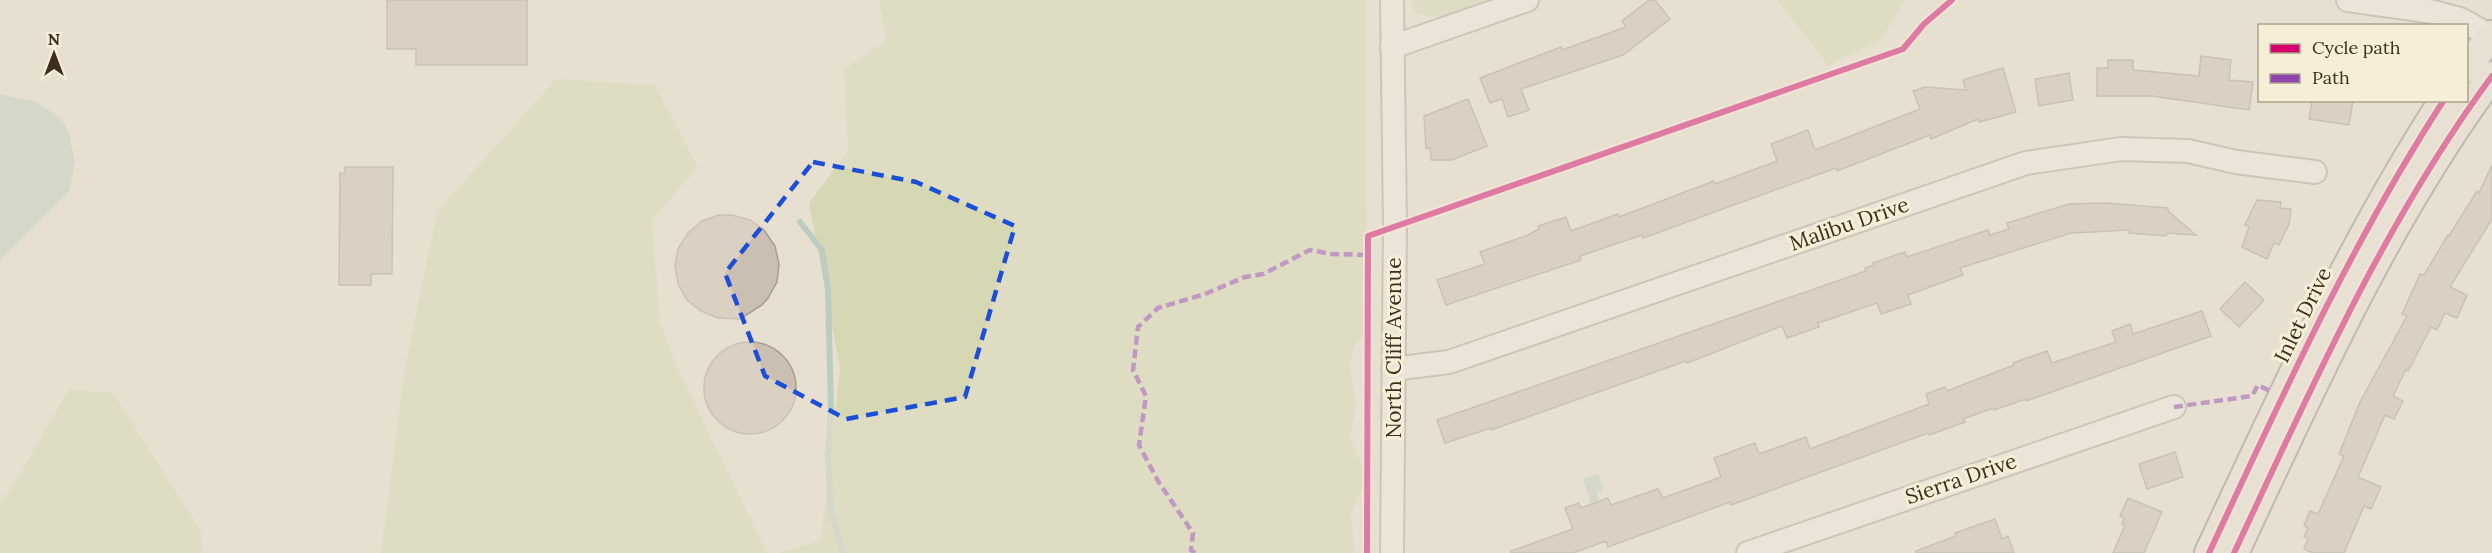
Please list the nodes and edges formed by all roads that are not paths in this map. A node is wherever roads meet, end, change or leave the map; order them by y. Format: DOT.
graph roads {
  1 [pos="1392,0"];
  2 [pos="1527,0"];
  3 [pos="2348,0"];
  4 [pos="2491,35"];
  5 [pos="1392,47"];
  6 [pos="2468,65"];
  7 [pos="2492,76"];
  8 [pos="2443,102"];
  9 [pos="2315,172"];
  10 [pos="1393,369"];
  11 [pos="2174,407"];
  12 [pos="1392,553"];
  13 [pos="1748,553"];
  14 [pos="2209,553"];
  15 [pos="2234,553"];
  1 -- 5 [label="street, North Cliff Avenue"];
  2 -- 5 [label="street"];
  3 -- 4 [label="street"];
  4 -- 6 [label="main road"];
  5 -- 10 [label="street, North Cliff Avenue"];
  7 -- 15 [label="main road, Inlet Drive"];
  8 -- 14 [label="main road, Inlet Drive"];
  9 -- 10 [label="street, Malibu Drive"];
  10 -- 12 [label="street, North Cliff Avenue"];
  11 -- 13 [label="street, Sierra Drive"];
}
